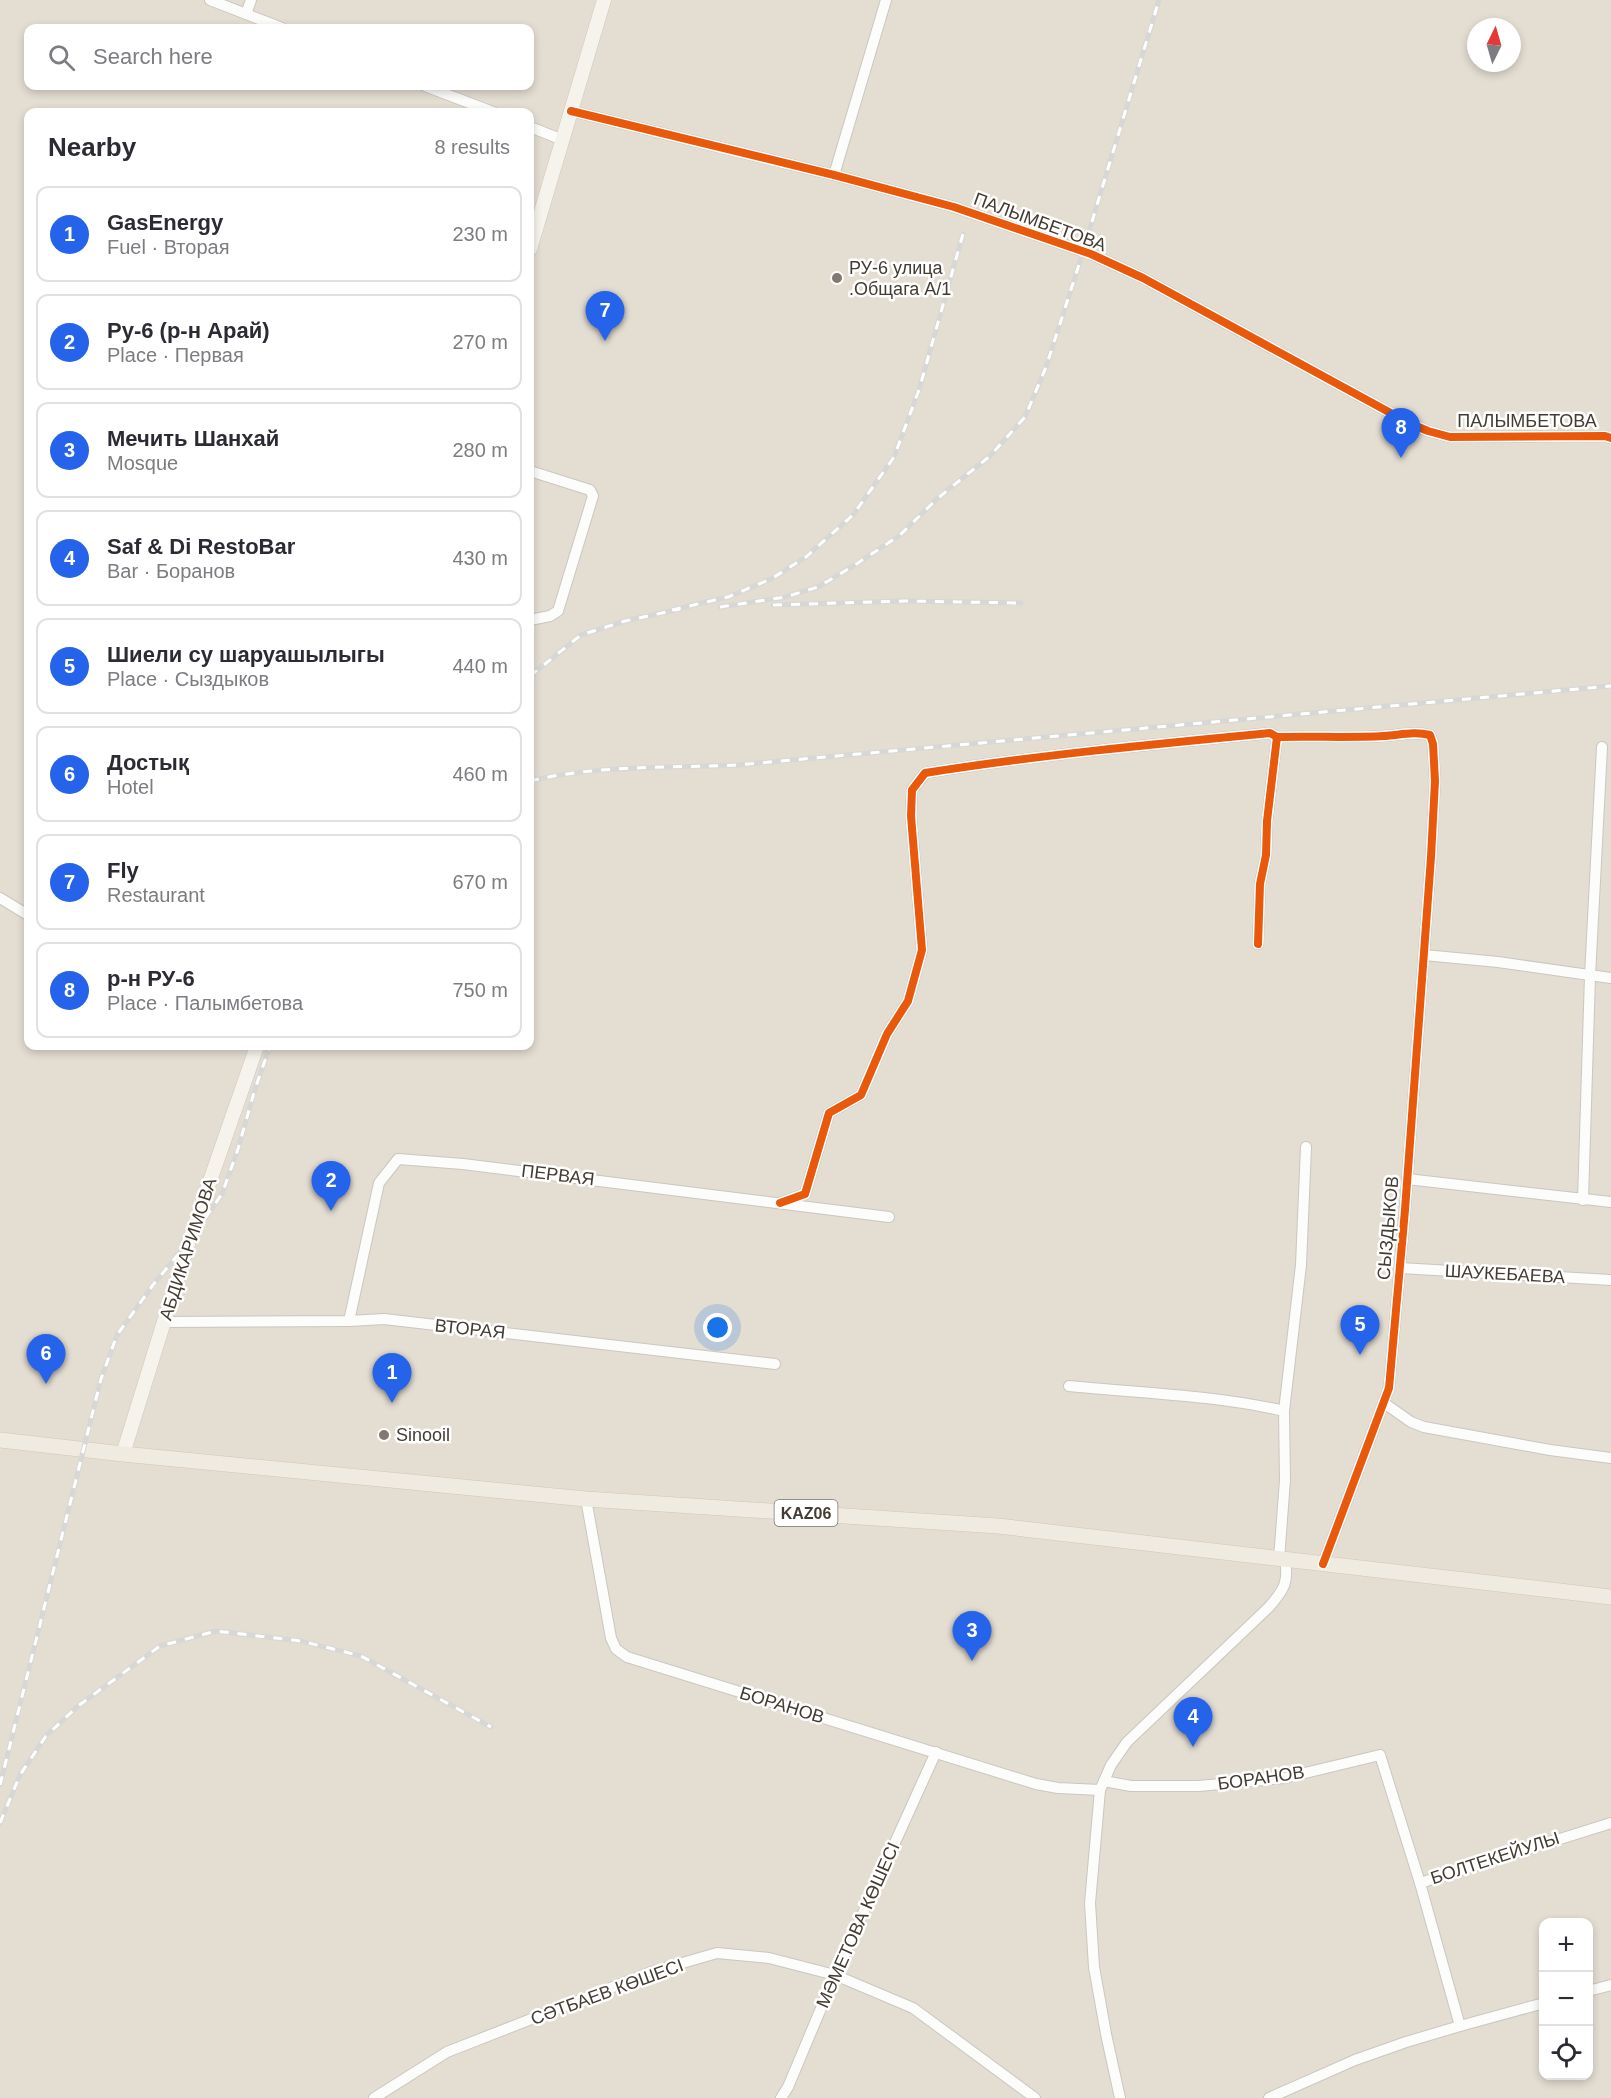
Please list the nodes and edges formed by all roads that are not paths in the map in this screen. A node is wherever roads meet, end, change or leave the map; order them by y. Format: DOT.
graph roads {
  1 [pos="210,0"];
  2 [pos="251,0"];
  3 [pos="604,0"];
  4 [pos="886,0"];
  5 [pos="246,14"];
  6 [pos="272,24"];
  7 [pos="435,90"];
  8 [pos="483,108"];
  9 [pos="571,111"];
  10 [pos="534,129"];
  11 [pos="563,140"];
  12 [pos="834,175"];
  13 [pos="534,236"];
  14 [pos="1611,438"];
  15 [pos="534,472"];
  16 [pos="534,619"];
  17 [pos="1277,737"];
  18 [pos="1602,747"];
  19 [pos="0,898"];
  20 [pos="24,913"];
  21 [pos="1258,944"];
  22 [pos="1424,955"];
  23 [pos="1590,976"];
  24 [pos="1611,978"];
  25 [pos="252,1050"];
  26 [pos="1306,1147"];
  27 [pos="1407,1179"];
  28 [pos="1583,1200"];
  29 [pos="1611,1202"];
  30 [pos="780,1203"];
  31 [pos="889,1217"];
  32 [pos="1400,1268"];
  33 [pos="1611,1280"];
  34 [pos="349,1321"];
  35 [pos="164,1322"];
  36 [pos="775,1364"];
  37 [pos="1069,1386"];
  38 [pos="1384,1403"];
  39 [pos="1284,1411"];
  40 [pos="0,1440"];
  41 [pos="123,1454"];
  42 [pos="1611,1458"];
  43 [pos="586,1499"];
  44 [pos="1282,1559"];
  45 [pos="1323,1564"];
  46 [pos="1611,1597"];
  47 [pos="936,1752"];
  48 [pos="1102,1786"];
  49 [pos="1611,1823"];
  50 [pos="1420,1883"];
  51 [pos="835,1975"];
  52 [pos="1611,1985"];
  53 [pos="1593,1990"];
  54 [pos="1539,2004"];
  55 [pos="1460,2026"];
  56 [pos="374,2098"];
  57 [pos="781,2098"];
  58 [pos="1035,2098"];
  59 [pos="1120,2098"];
  60 [pos="1269,2098"];
  1 -- 5 [label="street"];
  2 -- 5 [label="street"];
  3 -- 9 [label="main road"];
  4 -- 12 [label="street"];
  5 -- 6 [label="street"];
  7 -- 8 [label="street"];
  9 -- 11 [label="main road"];
  9 -- 12 [label="street, ПАЛЫМБЕТОВА"];
  10 -- 11 [label="street"];
  11 -- 13 [label="main road"];
  12 -- 14 [label="street, ПАЛЫМБЕТОВА"];
  15 -- 16 [label="street"];
  17 -- 21 [label="street"];
  17 -- 22 [label="street, СЫЗДЫКОВ"];
  17 -- 30 [label="street"];
  18 -- 23 [label="street"];
  19 -- 20 [label="street"];
  22 -- 23 [label="street"];
  22 -- 27 [label="street, СЫЗДЫКОВ"];
  23 -- 24 [label="street"];
  23 -- 28 [label="street"];
  25 -- 35 [label="main road, АБДИКАРИМОВА"];
  26 -- 39 [label="street"];
  27 -- 28 [label="street"];
  27 -- 32 [label="street, СЫЗДЫКОВ"];
  28 -- 29 [label="street"];
  30 -- 31 [label="street, ПЕРВАЯ"];
  30 -- 34 [label="street, ПЕРВАЯ"];
  32 -- 33 [label="street, ШАУКЕБАЕВА"];
  32 -- 38 [label="street, СЫЗДЫКОВ"];
  34 -- 35 [label="street, ВТОРАЯ"];
  34 -- 36 [label="street, ВТОРАЯ"];
  35 -- 41 [label="main road, АБДИКАРИМОВА"];
  37 -- 39 [label="street"];
  38 -- 42 [label="street"];
  38 -- 45 [label="street, СЫЗДЫКОВ"];
  39 -- 44 [label="street"];
  40 -- 41 [label="main road, KАZ06"];
  41 -- 43 [label="main road, KАZ06"];
  43 -- 44 [label="main road, KАZ06"];
  43 -- 47 [label="street, БОРАНОВ"];
  44 -- 45 [label="main road, KАZ06"];
  44 -- 48 [label="street"];
  45 -- 46 [label="main road, KАZ06"];
  47 -- 48 [label="street, БОРАНОВ"];
  47 -- 51 [label="street, МӘМЕТОВА КӨШЕСІ"];
  48 -- 50 [label="street, БОРАНОВ"];
  48 -- 59 [label="street"];
  49 -- 50 [label="street, БОЛТЕКЕЙУЛЫ"];
  50 -- 55 [label="street, БОЛТЕКЕЙУЛЫ"];
  51 -- 56 [label="street, СӘТБАЕВ КӨШЕСІ"];
  51 -- 57 [label="street, МӘМЕТОВА КӨШЕСІ"];
  51 -- 58 [label="street, СӘТБАЕВ КӨШЕСІ"];
  52 -- 53 [label="street"];
  54 -- 55 [label="street"];
  55 -- 60 [label="street"];
}
